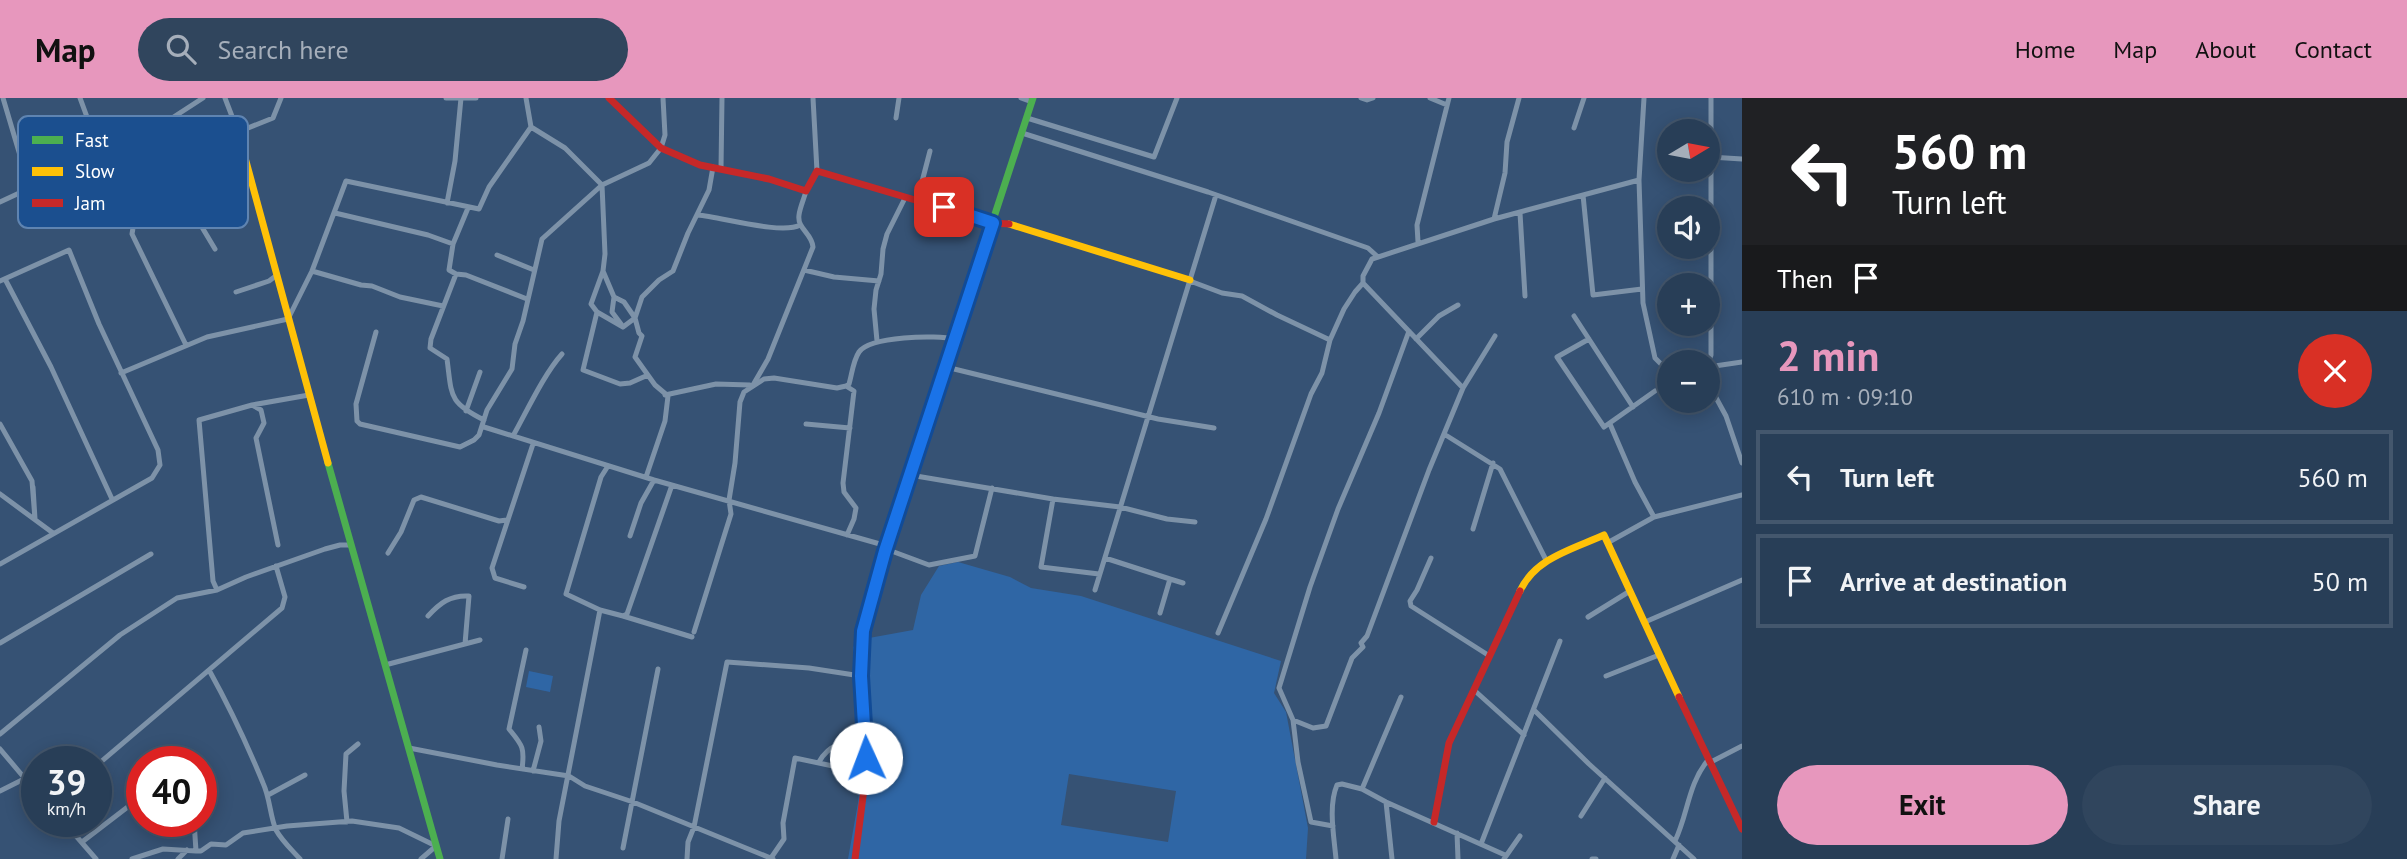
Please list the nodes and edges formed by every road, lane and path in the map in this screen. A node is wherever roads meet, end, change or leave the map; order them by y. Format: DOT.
graph roads {
  1 [pos="4,98"];
  2 [pos="79,98"];
  3 [pos="203,98"];
  4 [pos="225,98"];
  5 [pos="281,98"];
  6 [pos="446,98"];
  7 [pos="461,98"];
  8 [pos="476,98"];
  9 [pos="526,98"];
  10 [pos="609,98"];
  11 [pos="663,98"];
  12 [pos="722,98"];
  13 [pos="813,98"];
  14 [pos="899,98"];
  15 [pos="1021,98"];
  16 [pos="1177,98"];
  17 [pos="1361,98"];
  18 [pos="1373,98"];
  19 [pos="1430,98"];
  20 [pos="1449,98"];
  21 [pos="1519,98"];
  22 [pos="1584,98"];
  23 [pos="1644,98"];
  24 [pos="1711,98"];
  25 [pos="1033,100"];
  26 [pos="1447,105"];
  27 [pos="86,116"];
  28 [pos="175,116"];
  29 [pos="232,116"];
  30 [pos="896,118"];
  31 [pos="1027,118"];
  32 [pos="1711,119"];
  33 [pos="531,127"];
  34 [pos="248,128"];
  35 [pos="1574,128"];
  36 [pos="1022,133"];
  37 [pos="18,147"];
  38 [pos="661,148"];
  39 [pos="930,151"];
  40 [pos="1720,158"];
  41 [pos="1742,159"];
  42 [pos="248,163"];
  43 [pos="717,168"];
  44 [pos="817,171"];
  45 [pos="1639,180"];
  46 [pos="1710,182"];
  47 [pos="602,185"];
  48 [pos="806,191"];
  49 [pos="18,194"];
  50 [pos="1216,195"];
  51 [pos="1583,195"];
  52 [pos="905,198"];
  53 [pos="918,201"];
  54 [pos="0,202"];
  55 [pos="447,203"];
  56 [pos="468,208"];
  57 [pos="335,213"];
  58 [pos="1520,213"];
  59 [pos="698,215"];
  60 [pos="1494,219"];
  61 [pos="993,223"];
  62 [pos="800,225"];
  63 [pos="133,228"];
  64 [pos="202,228"];
  65 [pos="1418,243"];
  66 [pos="453,244"];
  67 [pos="215,249"];
  68 [pos="497,255"];
  69 [pos="1378,257"];
  70 [pos="534,270"];
  71 [pos="804,270"];
  72 [pos="312,271"];
  73 [pos="603,271"];
  74 [pos="456,274"];
  75 [pos="277,275"];
  76 [pos="3,280"];
  77 [pos="1190,280"];
  78 [pos="879,281"];
  79 [pos="1363,283"];
  80 [pos="1642,289"];
  81 [pos="236,292"];
  82 [pos="1525,296"];
  83 [pos="614,297"];
  84 [pos="527,299"];
  85 [pos="1458,305"];
  86 [pos="443,306"];
  87 [pos="597,312"];
  88 [pos="1574,316"];
  89 [pos="635,318"];
  90 [pos="288,319"];
  91 [pos="623,327"];
  92 [pos="1409,331"];
  93 [pos="376,332"];
  94 [pos="1495,337"];
  95 [pos="1416,339"];
  96 [pos="1589,339"];
  97 [pos="955,340"];
  98 [pos="1330,340"];
  99 [pos="877,341"];
  100 [pos="186,345"];
  101 [pos="1711,350"];
  102 [pos="562,354"];
  103 [pos="1657,360"];
  104 [pos="1742,362"];
  105 [pos="1720,364"];
  106 [pos="946,367"];
  107 [pos="480,372"];
  108 [pos="121,373"];
  109 [pos="648,375"];
  110 [pos="753,385"];
  111 [pos="846,386"];
  112 [pos="1463,388"];
  113 [pos="1656,391"];
  114 [pos="309,395"];
  115 [pos="665,395"];
  116 [pos="253,405"];
  117 [pos="1720,405"];
  118 [pos="1633,407"];
  119 [pos="466,411"];
  120 [pos="1148,416"];
  121 [pos="484,423"];
  122 [pos="0,424"];
  123 [pos="806,424"];
  124 [pos="1610,424"];
  125 [pos="850,428"];
  126 [pos="1214,428"];
  127 [pos="1444,434"];
  128 [pos="513,436"];
  129 [pos="534,444"];
  130 [pos="1493,463"];
  131 [pos="1742,463"];
  132 [pos="608,466"];
  133 [pos="910,475"];
  134 [pos="646,477"];
  135 [pos="654,480"];
  136 [pos="672,485"];
  137 [pos="992,488"];
  138 [pos="0,494"];
  139 [pos="1742,495"];
  140 [pos="112,499"];
  141 [pos="1053,499"];
  142 [pos="729,500"];
  143 [pos="1120,508"];
  144 [pos="1654,517"];
  145 [pos="36,519"];
  146 [pos="508,520"];
  147 [pos="1195,523"];
  148 [pos="1473,529"];
  149 [pos="53,533"];
  150 [pos="848,535"];
  151 [pos="630,536"];
  152 [pos="1609,542"];
  153 [pos="278,545"];
  154 [pos="351,545"];
  155 [pos="887,547"];
  156 [pos="151,554"];
  157 [pos="388,554"];
  158 [pos="1105,558"];
  159 [pos="1431,558"];
  160 [pos="1546,560"];
  161 [pos="0,564"];
  162 [pos="276,566"];
  163 [pos="1099,575"];
  164 [pos="1170,579"];
  165 [pos="1742,580"];
  166 [pos="1183,583"];
  167 [pos="524,587"];
  168 [pos="217,590"];
  169 [pos="1095,590"];
  170 [pos="1630,590"];
  171 [pos="600,610"];
  172 [pos="1160,613"];
  173 [pos="428,616"];
  174 [pos="623,616"];
  175 [pos="1588,617"];
  176 [pos="1644,622"];
  177 [pos="1218,633"];
  178 [pos="480,640"];
  179 [pos="1560,641"];
  180 [pos="0,643"];
  181 [pos="465,644"];
  182 [pos="526,650"];
  183 [pos="1659,654"];
  184 [pos="1488,655"];
  185 [pos="385,665"];
  186 [pos="658,669"];
  187 [pos="209,670"];
  188 [pos="861,676"];
  189 [pos="1606,676"];
  190 [pos="1474,690"];
  191 [pos="1401,697"];
  192 [pos="1534,710"];
  193 [pos="1293,720"];
  194 [pos="539,727"];
  195 [pos="0,734"];
  196 [pos="1524,735"];
  197 [pos="866,743"];
  198 [pos="358,744"];
  199 [pos="1742,746"];
  200 [pos="409,748"];
  201 [pos="0,749"];
  202 [pos="112,752"];
  203 [pos="819,762"];
  204 [pos="1708,762"];
  205 [pos="522,769"];
  206 [pos="533,771"];
  207 [pos="866,773"];
  208 [pos="21,775"];
  209 [pos="305,775"];
  210 [pos="569,776"];
  211 [pos="1605,778"];
  212 [pos="21,780"];
  213 [pos="1362,789"];
  214 [pos="0,791"];
  215 [pos="268,795"];
  216 [pos="633,802"];
  217 [pos="1386,803"];
  218 [pos="126,808"];
  219 [pos="1581,816"];
  220 [pos="508,819"];
  221 [pos="347,822"];
  222 [pos="1434,822"];
  223 [pos="1333,826"];
  224 [pos="694,827"];
  225 [pos="275,829"];
  226 [pos="1742,829"];
  227 [pos="1457,833"];
  228 [pos="1520,836"];
  229 [pos="77,837"];
  230 [pos="195,837"];
  231 [pos="82,842"];
  232 [pos="1677,843"];
  233 [pos="1481,844"];
  234 [pos="436,846"];
  235 [pos="623,848"];
  236 [pos="187,850"];
  237 [pos="196,851"];
  238 [pos="1505,857"];
  239 [pos="772,858"];
  240 [pos="96,859"];
  241 [pos="132,859"];
  242 [pos="178,859"];
  243 [pos="300,859"];
  244 [pos="421,859"];
  245 [pos="440,859"];
  246 [pos="502,859"];
  247 [pos="556,859"];
  248 [pos="687,859"];
  249 [pos="855,859"];
  250 [pos="1336,859"];
  251 [pos="1392,859"];
  252 [pos="1458,859"];
  253 [pos="1673,859"];
  254 [pos="1694,859"];
  1 -- 37 [label="street"];
  2 -- 27 [label="street"];
  3 -- 28 [label="street"];
  4 -- 29 [label="street"];
  5 -- 34 [label="street"];
  6 -- 7 [label="street"];
  7 -- 8 [label="street"];
  7 -- 55 [label="street"];
  9 -- 33 [label="street"];
  10 -- 38 [label="street"];
  11 -- 38 [label="street"];
  12 -- 43 [label="street"];
  13 -- 44 [label="street"];
  14 -- 30 [label="street"];
  15 -- 25 [label="street"];
  16 -- 31 [label="street"];
  17 -- 18 [label="street"];
  19 -- 26 [label="street"];
  20 -- 26 [label="street"];
  21 -- 60 [label="street"];
  22 -- 35 [label="street"];
  23 -- 45 [label="street"];
  24 -- 32 [label="street"];
  25 -- 31 [label="street"];
  26 -- 65 [label="street"];
  31 -- 36 [label="street"];
  33 -- 47 [label="street"];
  33 -- 56 [label="street"];
  36 -- 50 [label="street"];
  36 -- 61 [label="street"];
  38 -- 43 [label="street"];
  38 -- 47 [label="street"];
  39 -- 53 [label="street"];
  40 -- 41 [label="street"];
  42 -- 75 [label="street"];
  43 -- 48 [label="street"];
  43 -- 59 [label="street"];
  44 -- 48 [label="street"];
  44 -- 52 [label="street"];
  45 -- 51 [label="street"];
  45 -- 80 [label="street"];
  46 -- 101 [label="street"];
  47 -- 70 [label="street"];
  47 -- 73 [label="street"];
  48 -- 62 [label="street"];
  49 -- 54 [label="street"];
  50 -- 69 [label="street"];
  50 -- 77 [label="street"];
  51 -- 58 [label="street"];
  51 -- 80 [label="street"];
  52 -- 53 [label="street"];
  52 -- 78 [label="street"];
  53 -- 61 [label="street"];
  55 -- 56 [label="street"];
  55 -- 57 [label="street"];
  56 -- 66 [label="street"];
  57 -- 66 [label="street"];
  57 -- 72 [label="street"];
  58 -- 60 [label="street"];
  58 -- 82 [label="street"];
  59 -- 62 [label="street"];
  59 -- 89 [label="street"];
  60 -- 65 [label="street"];
  61 -- 77 [label="street"];
  61 -- 97 [label="street"];
  62 -- 71 [label="street"];
  63 -- 100 [label="street"];
  64 -- 67 [label="street"];
  65 -- 69 [label="street"];
  66 -- 74 [label="street"];
  68 -- 70 [label="street"];
  69 -- 79 [label="street"];
  70 -- 84 [label="street"];
  71 -- 78 [label="street"];
  71 -- 110 [label="street"];
  72 -- 86 [label="street"];
  72 -- 90 [label="street"];
  73 -- 83 [label="street"];
  73 -- 87 [label="street"];
  74 -- 84 [label="street"];
  74 -- 86 [label="street"];
  75 -- 81 [label="street"];
  75 -- 90 [label="street"];
  76 -- 108 [label="street"];
  76 -- 140 [label="street"];
  77 -- 98 [label="street"];
  77 -- 120 [label="street"];
  78 -- 99 [label="street"];
  79 -- 92 [label="street"];
  79 -- 98 [label="street"];
  80 -- 103 [label="street"];
  83 -- 89 [label="street"];
  83 -- 91 [label="street"];
  84 -- 121 [label="street"];
  85 -- 95 [label="street"];
  86 -- 119 [label="street"];
  87 -- 91 [label="street"];
  87 -- 109 [label="street"];
  88 -- 96 [label="street"];
  89 -- 91 [label="street"];
  89 -- 109 [label="street"];
  90 -- 100 [label="street"];
  90 -- 114 [label="street"];
  92 -- 95 [label="street"];
  92 -- 193 [label="street"];
  93 -- 121 [label="street"];
  94 -- 112 [label="street"];
  95 -- 112 [label="street"];
  96 -- 118 [label="street"];
  96 -- 124 [label="street"];
  97 -- 99 [label="street"];
  97 -- 106 [label="street"];
  98 -- 177 [label="street"];
  99 -- 111 [label="street"];
  100 -- 108 [label="street"];
  102 -- 128 [label="street"];
  104 -- 105 [label="street"];
  106 -- 120 [label="street"];
  106 -- 133 [label="street"];
  107 -- 119 [label="street"];
  108 -- 140 [label="street"];
  109 -- 115 [label="street"];
  110 -- 111 [label="street"];
  110 -- 115 [label="street"];
  110 -- 142 [label="street"];
  111 -- 125 [label="street"];
  112 -- 127 [label="street"];
  113 -- 118 [label="street"];
  114 -- 116 [label="street"];
  114 -- 154 [label="street"];
  115 -- 134 [label="street"];
  116 -- 153 [label="street"];
  116 -- 168 [label="street"];
  117 -- 131 [label="street"];
  118 -- 124 [label="street"];
  119 -- 121 [label="street"];
  120 -- 126 [label="street"];
  120 -- 143 [label="street"];
  121 -- 128 [label="street"];
  122 -- 145 [label="street"];
  123 -- 125 [label="street"];
  124 -- 144 [label="street"];
  125 -- 150 [label="street"];
  127 -- 130 [label="street"];
  127 -- 193 [label="street"];
  128 -- 129 [label="street"];
  129 -- 132 [label="street"];
  129 -- 146 [label="street"];
  130 -- 148 [label="street"];
  130 -- 160 [label="street"];
  132 -- 134 [label="street"];
  132 -- 171 [label="street"];
  133 -- 137 [label="street"];
  133 -- 155 [label="street"];
  134 -- 135 [label="street"];
  135 -- 136 [label="street"];
  135 -- 151 [label="street"];
  136 -- 142 [label="street"];
  136 -- 174 [label="street"];
  137 -- 141 [label="street"];
  137 -- 155 [label="street"];
  138 -- 145 [label="street"];
  139 -- 144 [label="street"];
  140 -- 149 [label="street"];
  141 -- 143 [label="street"];
  141 -- 163 [label="street"];
  142 -- 150 [label="street"];
  142 -- 174 [label="street"];
  143 -- 147 [label="street"];
  143 -- 158 [label="street"];
  144 -- 152 [label="street"];
  145 -- 149 [label="street"];
  146 -- 157 [label="street"];
  146 -- 167 [label="street"];
  149 -- 161 [label="street"];
  150 -- 155 [label="street"];
  152 -- 160 [label="street"];
  152 -- 170 [label="street"];
  154 -- 162 [label="street"];
  154 -- 185 [label="street"];
  155 -- 188 [label="street"];
  156 -- 180 [label="street"];
  158 -- 163 [label="street"];
  158 -- 164 [label="street"];
  159 -- 184 [label="street"];
  160 -- 184 [label="street"];
  162 -- 168 [label="street"];
  162 -- 187 [label="street"];
  163 -- 169 [label="street"];
  164 -- 166 [label="street"];
  164 -- 172 [label="street"];
  165 -- 176 [label="street"];
  168 -- 195 [label="street"];
  170 -- 175 [label="street"];
  170 -- 176 [label="street"];
  171 -- 174 [label="street"];
  171 -- 210 [label="street"];
  173 -- 181 [label="street"];
  176 -- 183 [label="street"];
  178 -- 181 [label="street"];
  179 -- 192 [label="street"];
  181 -- 185 [label="street"];
  182 -- 205 [label="street"];
  183 -- 189 [label="street"];
  183 -- 204 [label="street"];
  184 -- 190 [label="street"];
  185 -- 200 [label="street"];
  186 -- 216 [label="street"];
  187 -- 202 [label="street"];
  187 -- 215 [label="street"];
  188 -- 197 [label="street"];
  188 -- 224 [label="street"];
  190 -- 196 [label="street"];
  190 -- 222 [label="street"];
  191 -- 213 [label="street"];
  192 -- 196 [label="street"];
  192 -- 211 [label="street"];
  193 -- 223 [label="street"];
  194 -- 206 [label="street"];
  196 -- 233 [label="street"];
  197 -- 203 [label="street"];
  197 -- 207 [label="street"];
  198 -- 221 [label="street"];
  199 -- 204 [label="street"];
  200 -- 205 [label="street"];
  200 -- 234 [label="street"];
  201 -- 208 [label="street"];
  203 -- 207 [label="street"];
  203 -- 239 [label="street"];
  204 -- 226 [label="street"];
  204 -- 232 [label="street"];
  205 -- 206 [label="street"];
  206 -- 210 [label="street"];
  207 -- 249 [label="street"];
  209 -- 215 [label="street"];
  210 -- 216 [label="street"];
  210 -- 247 [label="street"];
  211 -- 219 [label="street"];
  211 -- 232 [label="street"];
  212 -- 214 [label="street"];
  213 -- 217 [label="street"];
  213 -- 223 [label="street"];
  215 -- 225 [label="street"];
  216 -- 224 [label="street"];
  216 -- 235 [label="street"];
  217 -- 222 [label="street"];
  217 -- 251 [label="street"];
  218 -- 231 [label="street"];
  220 -- 246 [label="street"];
  221 -- 225 [label="street"];
  221 -- 234 [label="street"];
  222 -- 227 [label="street"];
  223 -- 250 [label="street"];
  224 -- 239 [label="street"];
  224 -- 248 [label="street"];
  225 -- 237 [label="street"];
  225 -- 243 [label="street"];
  227 -- 233 [label="street"];
  227 -- 252 [label="street"];
  228 -- 238 [label="street"];
  229 -- 231 [label="street"];
  230 -- 237 [label="street"];
  231 -- 240 [label="street"];
  232 -- 253 [label="street"];
  232 -- 254 [label="street"];
  233 -- 238 [label="street"];
  234 -- 244 [label="street"];
  234 -- 245 [label="street"];
  236 -- 237 [label="street"];
  236 -- 241 [label="street"];
  236 -- 242 [label="street"];
}
